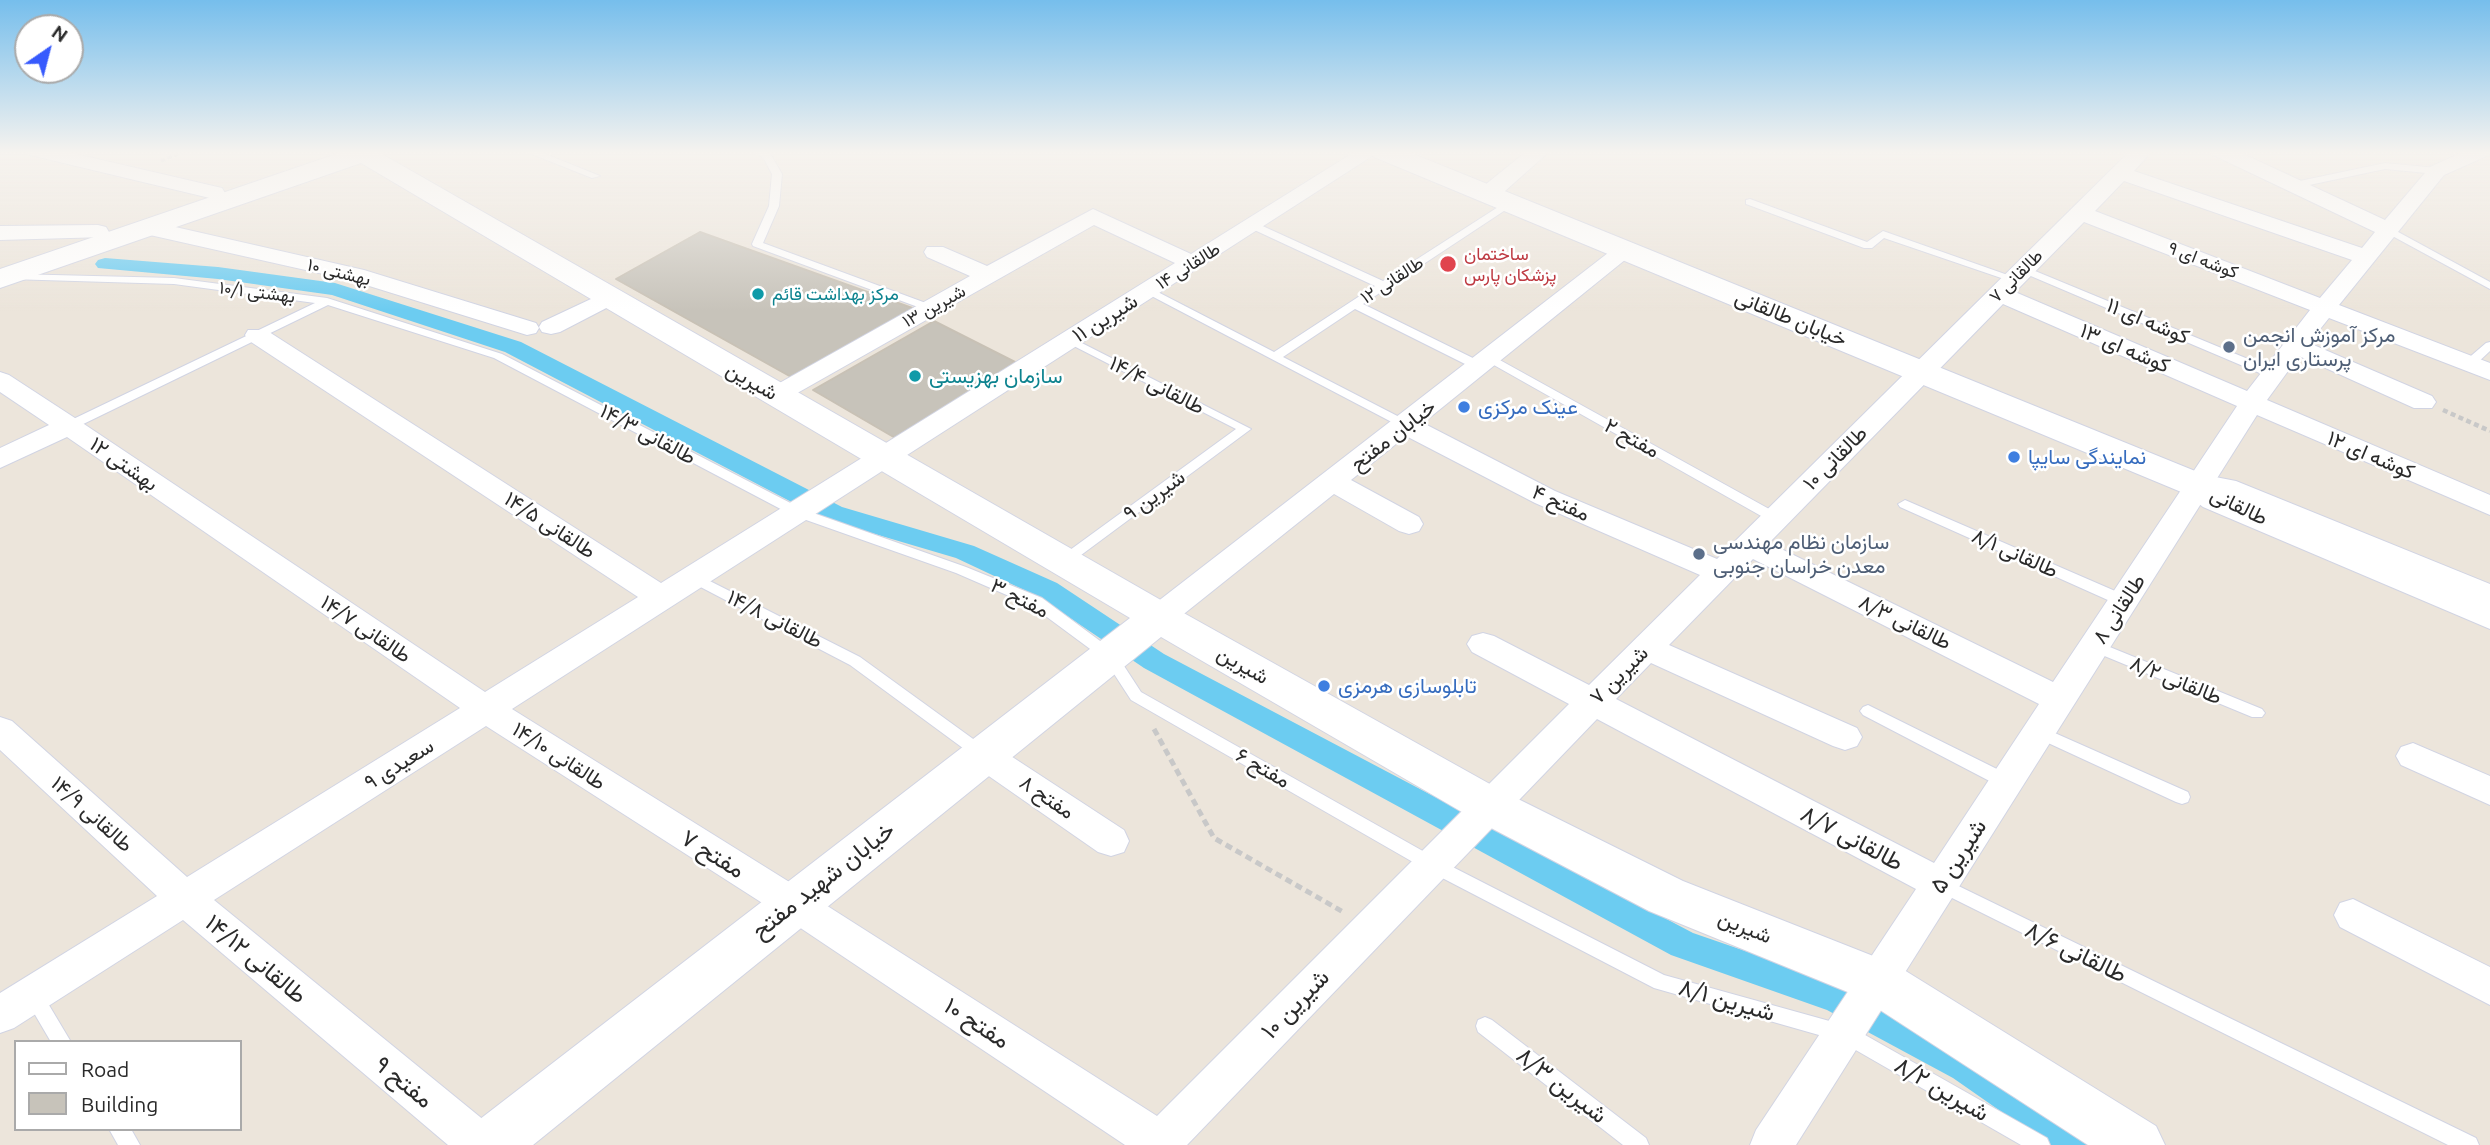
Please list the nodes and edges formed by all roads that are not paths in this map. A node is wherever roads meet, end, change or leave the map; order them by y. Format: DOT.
graph roads {
  1 [pos="180,204"];
  2 [pos="213,204"];
  3 [pos="447,204"];
  4 [pos="774,204"];
  5 [pos="1285,204"];
  6 [pos="1491,204"];
  7 [pos="1511,204"];
  8 [pos="1757,204"];
  9 [pos="2089,204"];
  10 [pos="2212,204"];
  11 [pos="2336,204"];
  12 [pos="2410,204"];
  13 [pos="2080,213"];
  14 [pos="1252,225"];
  15 [pos="149,228"];
  16 [pos="2389,230"];
  17 [pos="98,232"];
  18 [pos="0,233"];
  19 [pos="1625,251"];
  20 [pos="935,252"];
  21 [pos="2366,257"];
  22 [pos="1192,263"];
  23 [pos="3,274"];
  24 [pos="989,276"];
  25 [pos="2012,281"];
  26 [pos="1383,285"];
  27 [pos="2490,286"];
  28 [pos="1149,291"];
  29 [pos="608,298"];
  30 [pos="327,301"];
  31 [pos="1355,304"];
  32 [pos="2325,307"];
  33 [pos="930,308"];
  34 [pos="257,335"];
  35 [pos="1070,340"];
  36 [pos="2294,345"];
  37 [pos="2490,345"];
  38 [pos="498,356"];
  39 [pos="1275,357"];
  40 [pos="1484,362"];
  41 [pos="2479,368"];
  42 [pos="1921,372"];
  43 [pos="2273,374"];
  44 [pos="0,380"];
  45 [pos="776,395"];
  46 [pos="2423,402"];
  47 [pos="2252,403"];
  48 [pos="1405,425"];
  49 [pos="69,426"];
  50 [pos="1245,429"];
  51 [pos="884,457"];
  52 [pos="0,459"];
  53 [pos="1333,482"];
  54 [pos="840,485"];
  55 [pos="2199,486"];
  56 [pos="1905,504"];
  57 [pos="2490,506"];
  58 [pos="797,512"];
  59 [pos="1775,518"];
  60 [pos="1409,524"];
  61 [pos="1749,545"];
  62 [pos="247,549"];
  63 [pos="1064,561"];
  64 [pos="961,570"];
  65 [pos="1721,572"];
  66 [pos="694,578"];
  67 [pos="662,598"];
  68 [pos="2490,599"];
  69 [pos="2124,601"];
  70 [pos="2490,615"];
  71 [pos="1159,617"];
  72 [pos="1483,644"];
  73 [pos="2095,646"];
  74 [pos="1647,648"];
  75 [pos="1111,656"];
  76 [pos="2060,700"];
  77 [pos="1593,702"];
  78 [pos="486,709"];
  79 [pos="1868,711"];
  80 [pos="2258,713"];
  81 [pos="0,730"];
  82 [pos="2039,732"];
  83 [pos="1845,737"];
  84 [pos="982,754"];
  85 [pos="2413,756"];
  86 [pos="2007,782"];
  87 [pos="2490,791"];
  88 [pos="2182,797"];
  89 [pos="633,804"];
  90 [pos="1490,806"];
  91 [pos="1111,841"];
  92 [pos="1431,864"];
  93 [pos="1940,884"];
  94 [pos="185,899"];
  95 [pos="794,904"];
  96 [pos="2354,915"];
  97 [pos="1613,958"];
  98 [pos="1878,981"];
  99 [pos="2490,987"];
  100 [pos="32,995"];
  101 [pos="0,1016"];
  102 [pos="327,1019"];
  103 [pos="1485,1026"];
  104 [pos="1844,1033"];
  105 [pos="61,1040"];
  106 [pos="1160,1144"];
  107 [pos="481,1145"];
  108 [pos="490,1145"];
  109 [pos="1639,1145"];
  110 [pos="1771,1145"];
  111 [pos="2040,1145"];
  112 [pos="2137,1145"];
  113 [pos="2469,1145"];
  1 -- 17 [label="street"];
  2 -- 15 [label="street"];
  3 -- 29 [label="street, شیرین"];
  4 -- 33 [label="lane"];
  5 -- 14 [label="street, طالقانی ۱۴"];
  6 -- 26 [label="lane, طالقانی ۱۲"];
  7 -- 19 [label="street, خیابان طالقانی"];
  8 -- 25 [label="lane, کوشه ای ۱۱"];
  9 -- 13 [label="street, طالقانی ۷"];
  10 -- 21 [label="street"];
  11 -- 16 [label="street"];
  12 -- 16 [label="street, طالقانی ۸"];
  13 -- 25 [label="street, طالقانی ۷"];
  13 -- 32 [label="street, کوشه ای ۹"];
  14 -- 22 [label="street, طالقانی ۱۴"];
  14 -- 26 [label="lane"];
  15 -- 23 [label="street"];
  15 -- 29 [label="street, بهشتی ۱۰"];
  16 -- 21 [label="street, طالقانی ۸"];
  16 -- 27 [label="lane"];
  17 -- 18 [label="street"];
  17 -- 23 [label="street"];
  19 -- 40 [label="street, خیابان مفتح"];
  19 -- 42 [label="street, خیابان طالقانی"];
  20 -- 24 [label="street"];
  21 -- 32 [label="street, طالقانی ۸"];
  22 -- 24 [label="street, شیرین ۱۳"];
  22 -- 28 [label="street, طالقانی ۱۴"];
  23 -- 30 [label="lane, بهشتی ۱۰/۱"];
  24 -- 33 [label="street, شیرین ۱۳"];
  25 -- 42 [label="street, طالقانی ۷"];
  25 -- 43 [label="lane, کوشه ای ۱۱"];
  25 -- 47 [label="street, کوشه ای ۱۳"];
  26 -- 31 [label="lane, طالقانی ۱۲"];
  28 -- 35 [label="street, شیرین ۱۱"];
  28 -- 39 [label="lane"];
  29 -- 45 [label="street, شیرین"];
  30 -- 34 [label="lane"];
  30 -- 38 [label="lane, بهشتی ۱۰/۱"];
  31 -- 39 [label="lane, طالقانی ۱۲"];
  31 -- 40 [label="lane, مفتح ۲"];
  32 -- 36 [label="street, طالقانی ۸"];
  32 -- 41 [label="street, کوشه ای ۹"];
  33 -- 45 [label="street, شیرین ۱۳"];
  34 -- 49 [label="lane"];
  34 -- 67 [label="street, طالقانی ۱۴/۵"];
  35 -- 50 [label="lane, طالقانی ۱۴/۴"];
  35 -- 51 [label="street, شیرین ۱۱"];
  36 -- 43 [label="street, طالقانی ۸"];
  36 -- 46 [label="street"];
  37 -- 41 [label="lane"];
  38 -- 58 [label="lane, طالقانی ۱۴/۳"];
  39 -- 48 [label="lane"];
  40 -- 48 [label="street, خیابان مفتح"];
  40 -- 59 [label="lane, مفتح ۲"];
  42 -- 55 [label="street, خیابان طالقانی"];
  42 -- 59 [label="street, طالقانی ۱۰"];
  43 -- 47 [label="street, طالقانی ۸"];
  44 -- 49 [label="street, بهشتی ۱۲"];
  45 -- 51 [label="street, شیرین"];
  47 -- 55 [label="street, طالقانی ۸"];
  47 -- 57 [label="street, کوشه ای ۱۲"];
  48 -- 53 [label="street, خیابان مفتح"];
  48 -- 65 [label="street, مفتح ۴"];
  49 -- 52 [label="street"];
  49 -- 62 [label="street, بهشتی ۱۲"];
  50 -- 63 [label="lane, شیرین ۹"];
  51 -- 54 [label="street, شیرین ۱۱"];
  51 -- 63 [label="street, شیرین"];
  53 -- 60 [label="street"];
  53 -- 71 [label="street, خیابان مفتح"];
  54 -- 58 [label="street, سعیدی ۹"];
  55 -- 68 [label="street, طالقانی"];
  55 -- 69 [label="street, طالقانی ۸"];
  55 -- 70 [label="street, طالقانی"];
  56 -- 69 [label="lane, طالقانی ۸/۱"];
  58 -- 64 [label="lane, طالقانی ۱۴/۳"];
  58 -- 66 [label="street, سعیدی ۹"];
  59 -- 61 [label="street, طالقانی ۱۰"];
  61 -- 65 [label="street, شیرین ۷"];
  61 -- 76 [label="street, طالقانی ۸/۳"];
  62 -- 78 [label="street, طالقانی ۱۴/۷"];
  63 -- 71 [label="street, شیرین"];
  64 -- 75 [label="lane, مفتح ۳"];
  65 -- 74 [label="street, شیرین ۷"];
  66 -- 67 [label="street, سعیدی ۹"];
  66 -- 84 [label="lane, طالقانی ۱۴/۸"];
  67 -- 78 [label="street, سعیدی ۹"];
  69 -- 73 [label="street, طالقانی ۸"];
  71 -- 75 [label="street, خیابان شهید مفتح"];
  71 -- 90 [label="street, شیرین"];
  72 -- 77 [label="street, طالقانی ۸/۷"];
  73 -- 76 [label="street, طالقانی ۸"];
  73 -- 80 [label="lane, طالقانی ۸/۲"];
  74 -- 77 [label="street, شیرین ۷"];
  74 -- 83 [label="street"];
  75 -- 84 [label="street, خیابان شهید مفتح"];
  75 -- 92 [label="lane, مفتح ۶"];
  76 -- 82 [label="street, طالقانی ۸"];
  77 -- 90 [label="street, شیرین ۷"];
  77 -- 93 [label="street, طالقانی ۸/۷"];
  78 -- 89 [label="street, طالقانی ۱۴/۱۰"];
  78 -- 94 [label="street, سعیدی ۹"];
  79 -- 86 [label="lane"];
  81 -- 94 [label="street, طالقانی ۱۴/۹"];
  82 -- 86 [label="street, شیرین ۵"];
  82 -- 88 [label="lane"];
  84 -- 91 [label="street, مفتح ۸"];
  84 -- 95 [label="street, خیابان شهید مفتح"];
  85 -- 87 [label="street"];
  86 -- 93 [label="street, شیرین ۵"];
  89 -- 95 [label="street, مفتح ۷"];
  90 -- 92 [label="street, شیرین ۷"];
  90 -- 98 [label="street, شیرین"];
  92 -- 97 [label="lane, مفتح ۶"];
  92 -- 106 [label="street, شیرین ۱۰"];
  93 -- 98 [label="street, شیرین ۵"];
  93 -- 113 [label="lane, طالقانی ۸/۶"];
  94 -- 100 [label="street, سعیدی ۹"];
  94 -- 102 [label="street, طالقانی ۱۴/۱۲"];
  95 -- 106 [label="street, مفتح ۱۰"];
  95 -- 108 [label="street, خیابان شهید مفتح"];
  96 -- 99 [label="street"];
  97 -- 104 [label="lane, شیرین ۸/۱"];
  98 -- 104 [label="street, شیرین ۵"];
  98 -- 112 [label="street, شیرین"];
  100 -- 101 [label="street, سعیدی ۹"];
  100 -- 105 [label="lane"];
  102 -- 107 [label="street, مفتح ۹"];
  103 -- 109 [label="lane, شیرین ۸/۳"];
  104 -- 110 [label="street, شیرین ۵"];
  104 -- 111 [label="lane, شیرین ۸/۲"];
}
